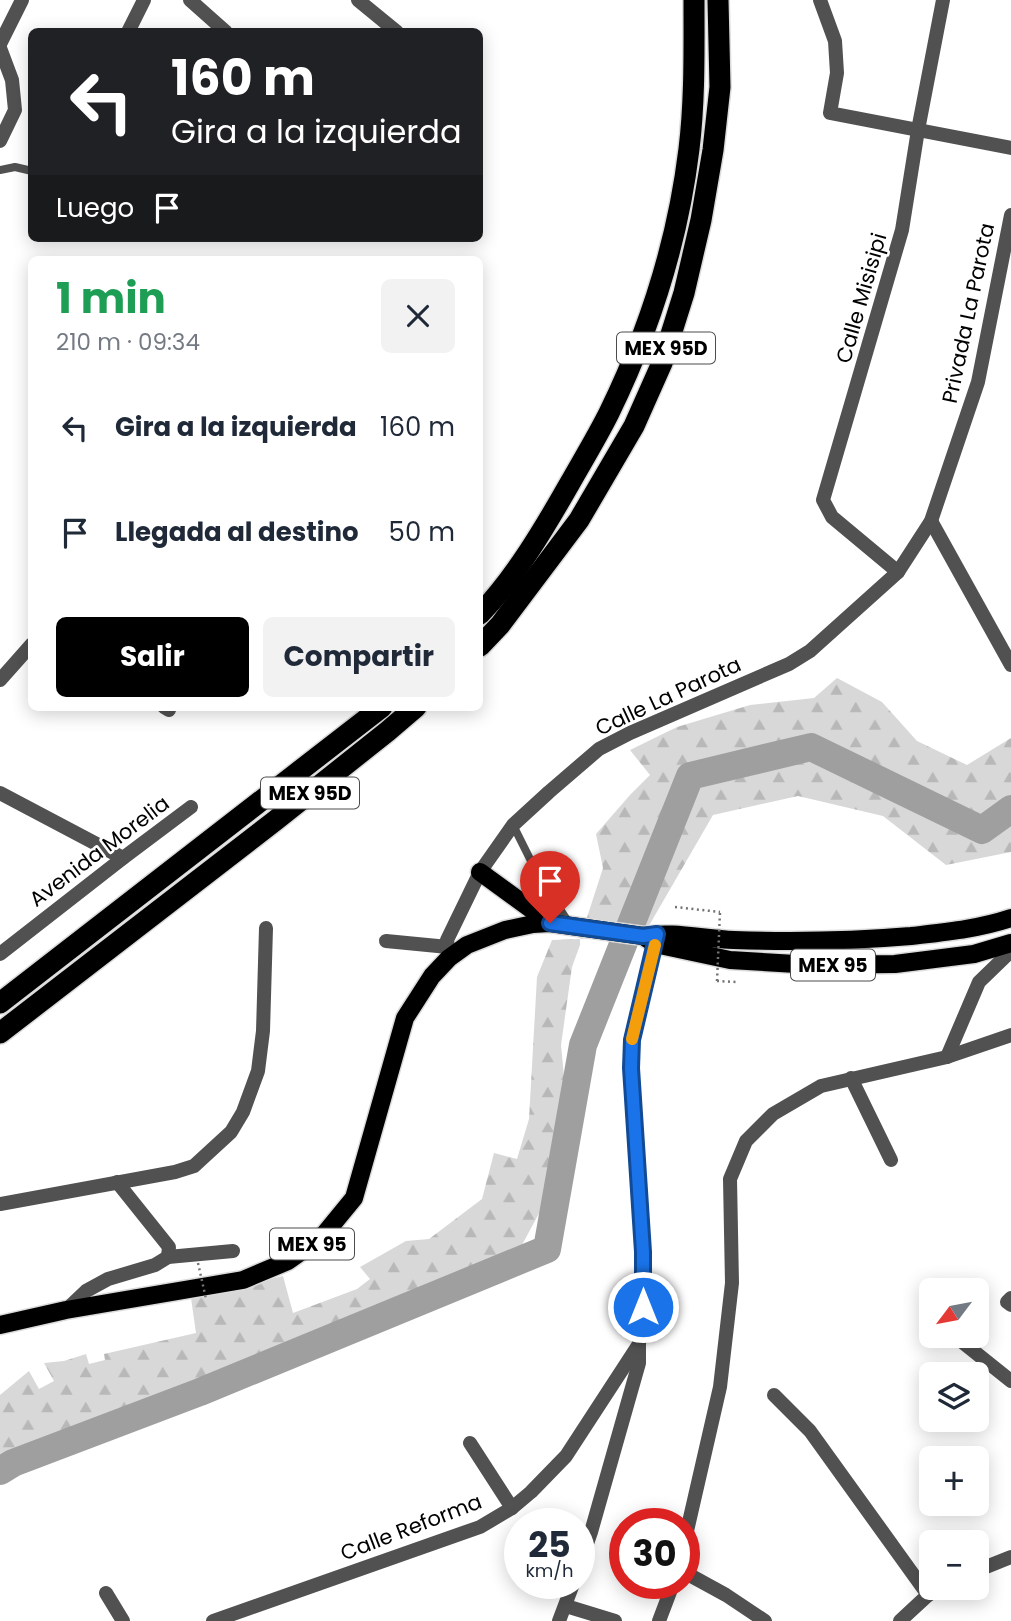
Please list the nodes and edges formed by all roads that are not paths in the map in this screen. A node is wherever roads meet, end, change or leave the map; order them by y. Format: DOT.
graph roads {
  1 [pos="22,0"];
  2 [pos="144,0"];
  3 [pos="190,0"];
  4 [pos="358,0"];
  5 [pos="694,0"];
  6 [pos="718,0"];
  7 [pos="820,0"];
  8 [pos="943,0"];
  9 [pos="130,28"];
  10 [pos="222,28"];
  11 [pos="392,28"];
  12 [pos="0,46"];
  13 [pos="918,130"];
  14 [pos="0,141"];
  15 [pos="1011,148"];
  16 [pos="0,170"];
  17 [pos="28,170"];
  18 [pos="1011,215"];
  19 [pos="931,521"];
  20 [pos="898,572"];
  21 [pos="483,610"];
  22 [pos="483,643"];
  23 [pos="28,648"];
  24 [pos="1011,665"];
  25 [pos="0,680"];
  26 [pos="377,711"];
  27 [pos="411,711"];
  28 [pos="0,793"];
  29 [pos="191,807"];
  30 [pos="513,825"];
  31 [pos="123,858"];
  32 [pos="480,872"];
  33 [pos="1011,918"];
  34 [pos="550,923"];
  35 [pos="577,926"];
  36 [pos="266,928"];
  37 [pos="647,937"];
  38 [pos="386,941"];
  39 [pos="1011,943"];
  40 [pos="1011,951"];
  41 [pos="448,953"];
  42 [pos="0,954"];
  43 [pos="0,1003"];
  44 [pos="0,1032"];
  45 [pos="1011,1035"];
  46 [pos="947,1057"];
  47 [pos="851,1078"];
  48 [pos="891,1160"];
  49 [pos="117,1182"];
  50 [pos="0,1204"];
  51 [pos="233,1251"];
  52 [pos="168,1257"];
  53 [pos="1011,1298"];
  54 [pos="1011,1305"];
  55 [pos="65,1310"];
  56 [pos="0,1325"];
  57 [pos="639,1344"];
  58 [pos="970,1348"];
  59 [pos="1011,1381"];
  60 [pos="774,1395"];
  61 [pos="470,1443"];
  62 [pos="512,1508"];
  63 [pos="692,1508"];
  64 [pos="504,1513"];
  65 [pos="595,1518"];
  66 [pos="1011,1557"];
  67 [pos="989,1566"];
  68 [pos="700,1581"];
  69 [pos="919,1582"];
  70 [pos="106,1593"];
  71 [pos="568,1599"];
  72 [pos="667,1599"];
  73 [pos="923,1600"];
  74 [pos="566,1606"];
  75 [pos="123,1621"];
  76 [pos="213,1621"];
  77 [pos="559,1621"];
  78 [pos="615,1621"];
  79 [pos="659,1621"];
  80 [pos="765,1621"];
  81 [pos="900,1621"];
  1 -- 12 [label="street"];
  2 -- 9 [label="street"];
  3 -- 10 [label="street"];
  4 -- 11 [label="street"];
  5 -- 21 [label="highway, MEX 95D"];
  6 -- 22 [label="highway, MEX 95D"];
  7 -- 13 [label="street"];
  8 -- 13 [label="street, Calle Misisipi"];
  12 -- 14 [label="street"];
  13 -- 15 [label="street"];
  13 -- 20 [label="street, Calle Misisipi"];
  16 -- 17 [label="lane"];
  18 -- 19 [label="street, Privada La Parota"];
  19 -- 20 [label="street, Privada La Parota"];
  19 -- 24 [label="street"];
  20 -- 30 [label="street, Calle La Parota"];
  23 -- 25 [label="street"];
  26 -- 43 [label="highway, MEX 95D"];
  27 -- 44 [label="highway, MEX 95D"];
  28 -- 31 [label="street"];
  29 -- 31 [label="street, Avenida Morelia"];
  30 -- 32 [label="street, Calle La Parota"];
  30 -- 35 [label="lane"];
  31 -- 42 [label="street, Avenida Morelia"];
  32 -- 34 [label="main road"];
  32 -- 41 [label="street, Calle La Parota"];
  33 -- 37 [label="main road, MEX 95"];
  34 -- 35 [label="main road, MEX 95"];
  34 -- 41 [label="main road, MEX 95"];
  35 -- 37 [label="main road, MEX 95"];
  36 -- 49 [label="street"];
  37 -- 39 [label="main road, MEX 95"];
  37 -- 57 [label="street, Calle Reforma"];
  38 -- 41 [label="street"];
  40 -- 46 [label="street"];
  41 -- 55 [label="main road, MEX 95"];
  45 -- 46 [label="street"];
  46 -- 47 [label="street"];
  47 -- 48 [label="street"];
  47 -- 63 [label="street"];
  49 -- 50 [label="street"];
  49 -- 52 [label="street"];
  51 -- 52 [label="street"];
  52 -- 55 [label="street"];
  53 -- 54 [label="street"];
  55 -- 56 [label="main road, MEX 95"];
  57 -- 62 [label="street, Calle Reforma"];
  57 -- 65 [label="street"];
  58 -- 59 [label="street"];
  60 -- 69 [label="street"];
  61 -- 62 [label="street"];
  64 -- 76 [label="street, Calle Reforma"];
  66 -- 67 [label="street"];
  68 -- 80 [label="street"];
  70 -- 75 [label="street"];
  71 -- 74 [label="street"];
  72 -- 79 [label="street"];
  73 -- 81 [label="street"];
  74 -- 77 [label="street"];
  74 -- 78 [label="street"];
}
